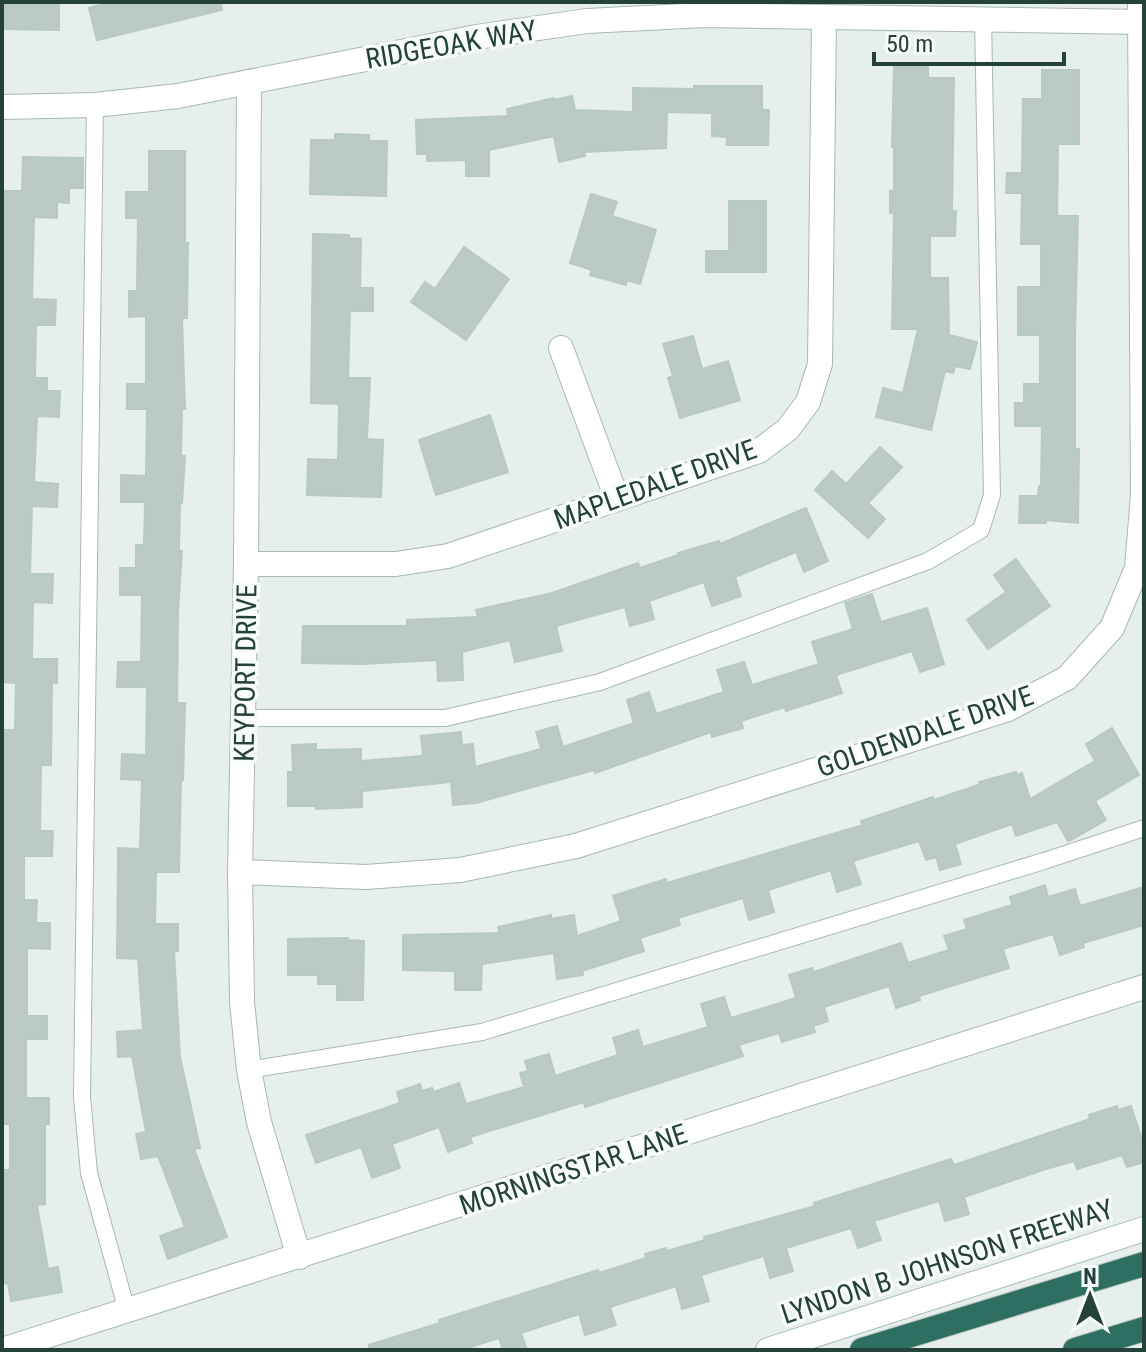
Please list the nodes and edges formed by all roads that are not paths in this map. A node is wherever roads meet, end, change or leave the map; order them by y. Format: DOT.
graph roads {
  1 [pos="1141,15"];
  2 [pos="824,17"];
  3 [pos="983,19"];
  4 [pos="249,82"];
  5 [pos="95,105"];
  6 [pos="2,107"];
  7 [pos="561,348"];
  8 [pos="617,499"];
  9 [pos="246,564"];
  10 [pos="244,718"];
  11 [pos="1144,828"];
  12 [pos="240,872"];
  13 [pos="1144,987"];
  14 [pos="249,1070"];
  15 [pos="1144,1229"];
  16 [pos="299,1257"];
  17 [pos="1144,1264"];
  18 [pos="127,1311"];
  19 [pos="1144,1329"];
  20 [pos="2,1350"];
  21 [pos="768,1350"];
  22 [pos="862,1350"];
  23 [pos="1075,1350"];
  1 -- 3 [label="street, RIDGEOAK WAY"];
  1 -- 12 [label="street, GOLDENDALE DRIVE"];
  2 -- 3 [label="street, RIDGEOAK WAY"];
  2 -- 4 [label="street, RIDGEOAK WAY"];
  2 -- 8 [label="street, MAPLEDALE DRIVE"];
  3 -- 10 [label="lane"];
  4 -- 5 [label="street, RIDGEOAK WAY"];
  4 -- 9 [label="street, KEYPORT DRIVE"];
  5 -- 6 [label="street, RIDGEOAK WAY"];
  5 -- 18 [label="lane"];
  7 -- 8 [label="street"];
  8 -- 9 [label="street, MAPLEDALE DRIVE"];
  9 -- 10 [label="street, KEYPORT DRIVE"];
  10 -- 12 [label="street, KEYPORT DRIVE"];
  11 -- 14 [label="lane"];
  12 -- 14 [label="street, KEYPORT DRIVE"];
  13 -- 16 [label="street, MORNINGSTAR LANE"];
  14 -- 16 [label="street, KEYPORT DRIVE"];
  15 -- 21 [label="street, LYNDON B JOHNSON FREEWAY"];
  16 -- 18 [label="street, MORNINGSTAR LANE"];
  17 -- 22 [label="highway"];
  18 -- 20 [label="street, MORNINGSTAR LANE"];
  19 -- 23 [label="highway"];
}
